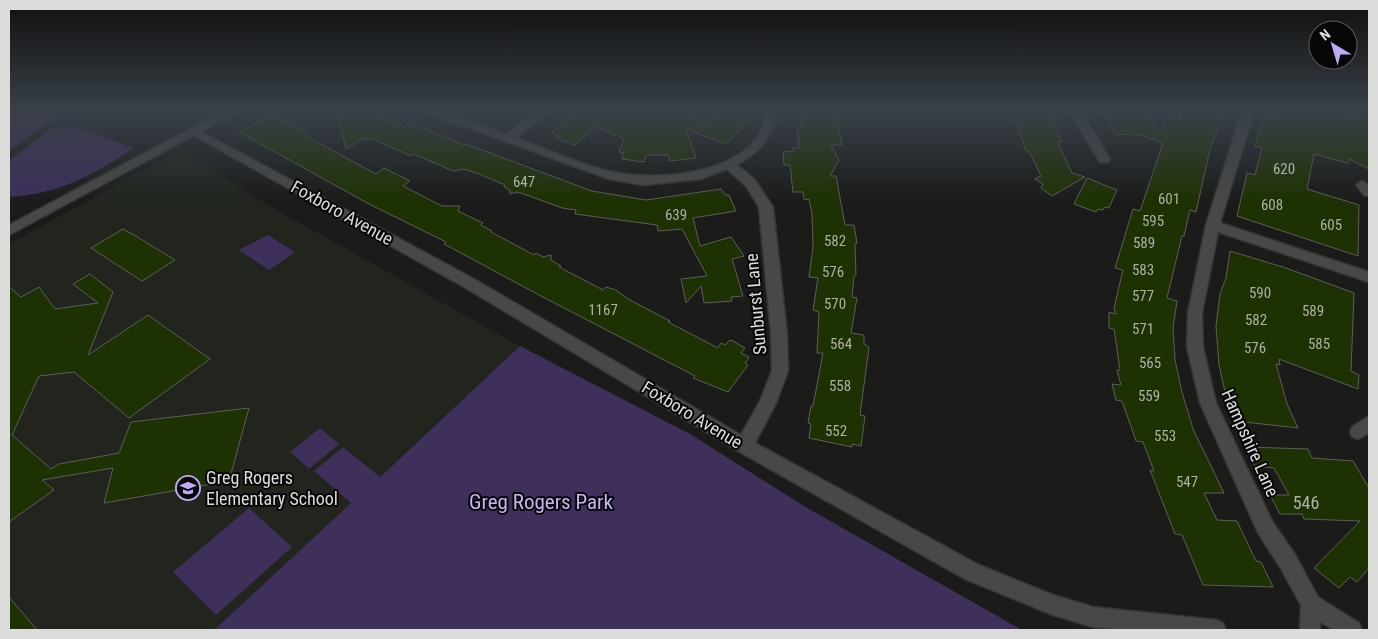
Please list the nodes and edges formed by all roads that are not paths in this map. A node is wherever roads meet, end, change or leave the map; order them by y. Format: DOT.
graph roads {
  1 [pos="178,141"];
  2 [pos="210,141"];
  3 [pos="512,141"];
  4 [pos="760,141"];
  5 [pos="1093,141"];
  6 [pos="1239,141"];
  7 [pos="1104,159"];
  8 [pos="729,164"];
  9 [pos="1213,225"];
  10 [pos="9,231"];
  11 [pos="1369,277"];
  12 [pos="744,446"];
  13 [pos="1312,604"];
  14 [pos="1216,630"];
  15 [pos="1310,630"];
  16 [pos="1352,630"];
  1 -- 10 [label="street"];
  2 -- 12 [label="street, Foxboro Avenue"];
  3 -- 8 [label="street"];
  4 -- 8 [label="street"];
  5 -- 7 [label="street"];
  6 -- 9 [label="street, Hampshire Lane"];
  8 -- 12 [label="street, Sunburst Lane"];
  9 -- 11 [label="street"];
  9 -- 13 [label="street, Hampshire Lane"];
  12 -- 14 [label="street, Foxboro Avenue"];
  13 -- 15 [label="street"];
  13 -- 16 [label="street"];
}
